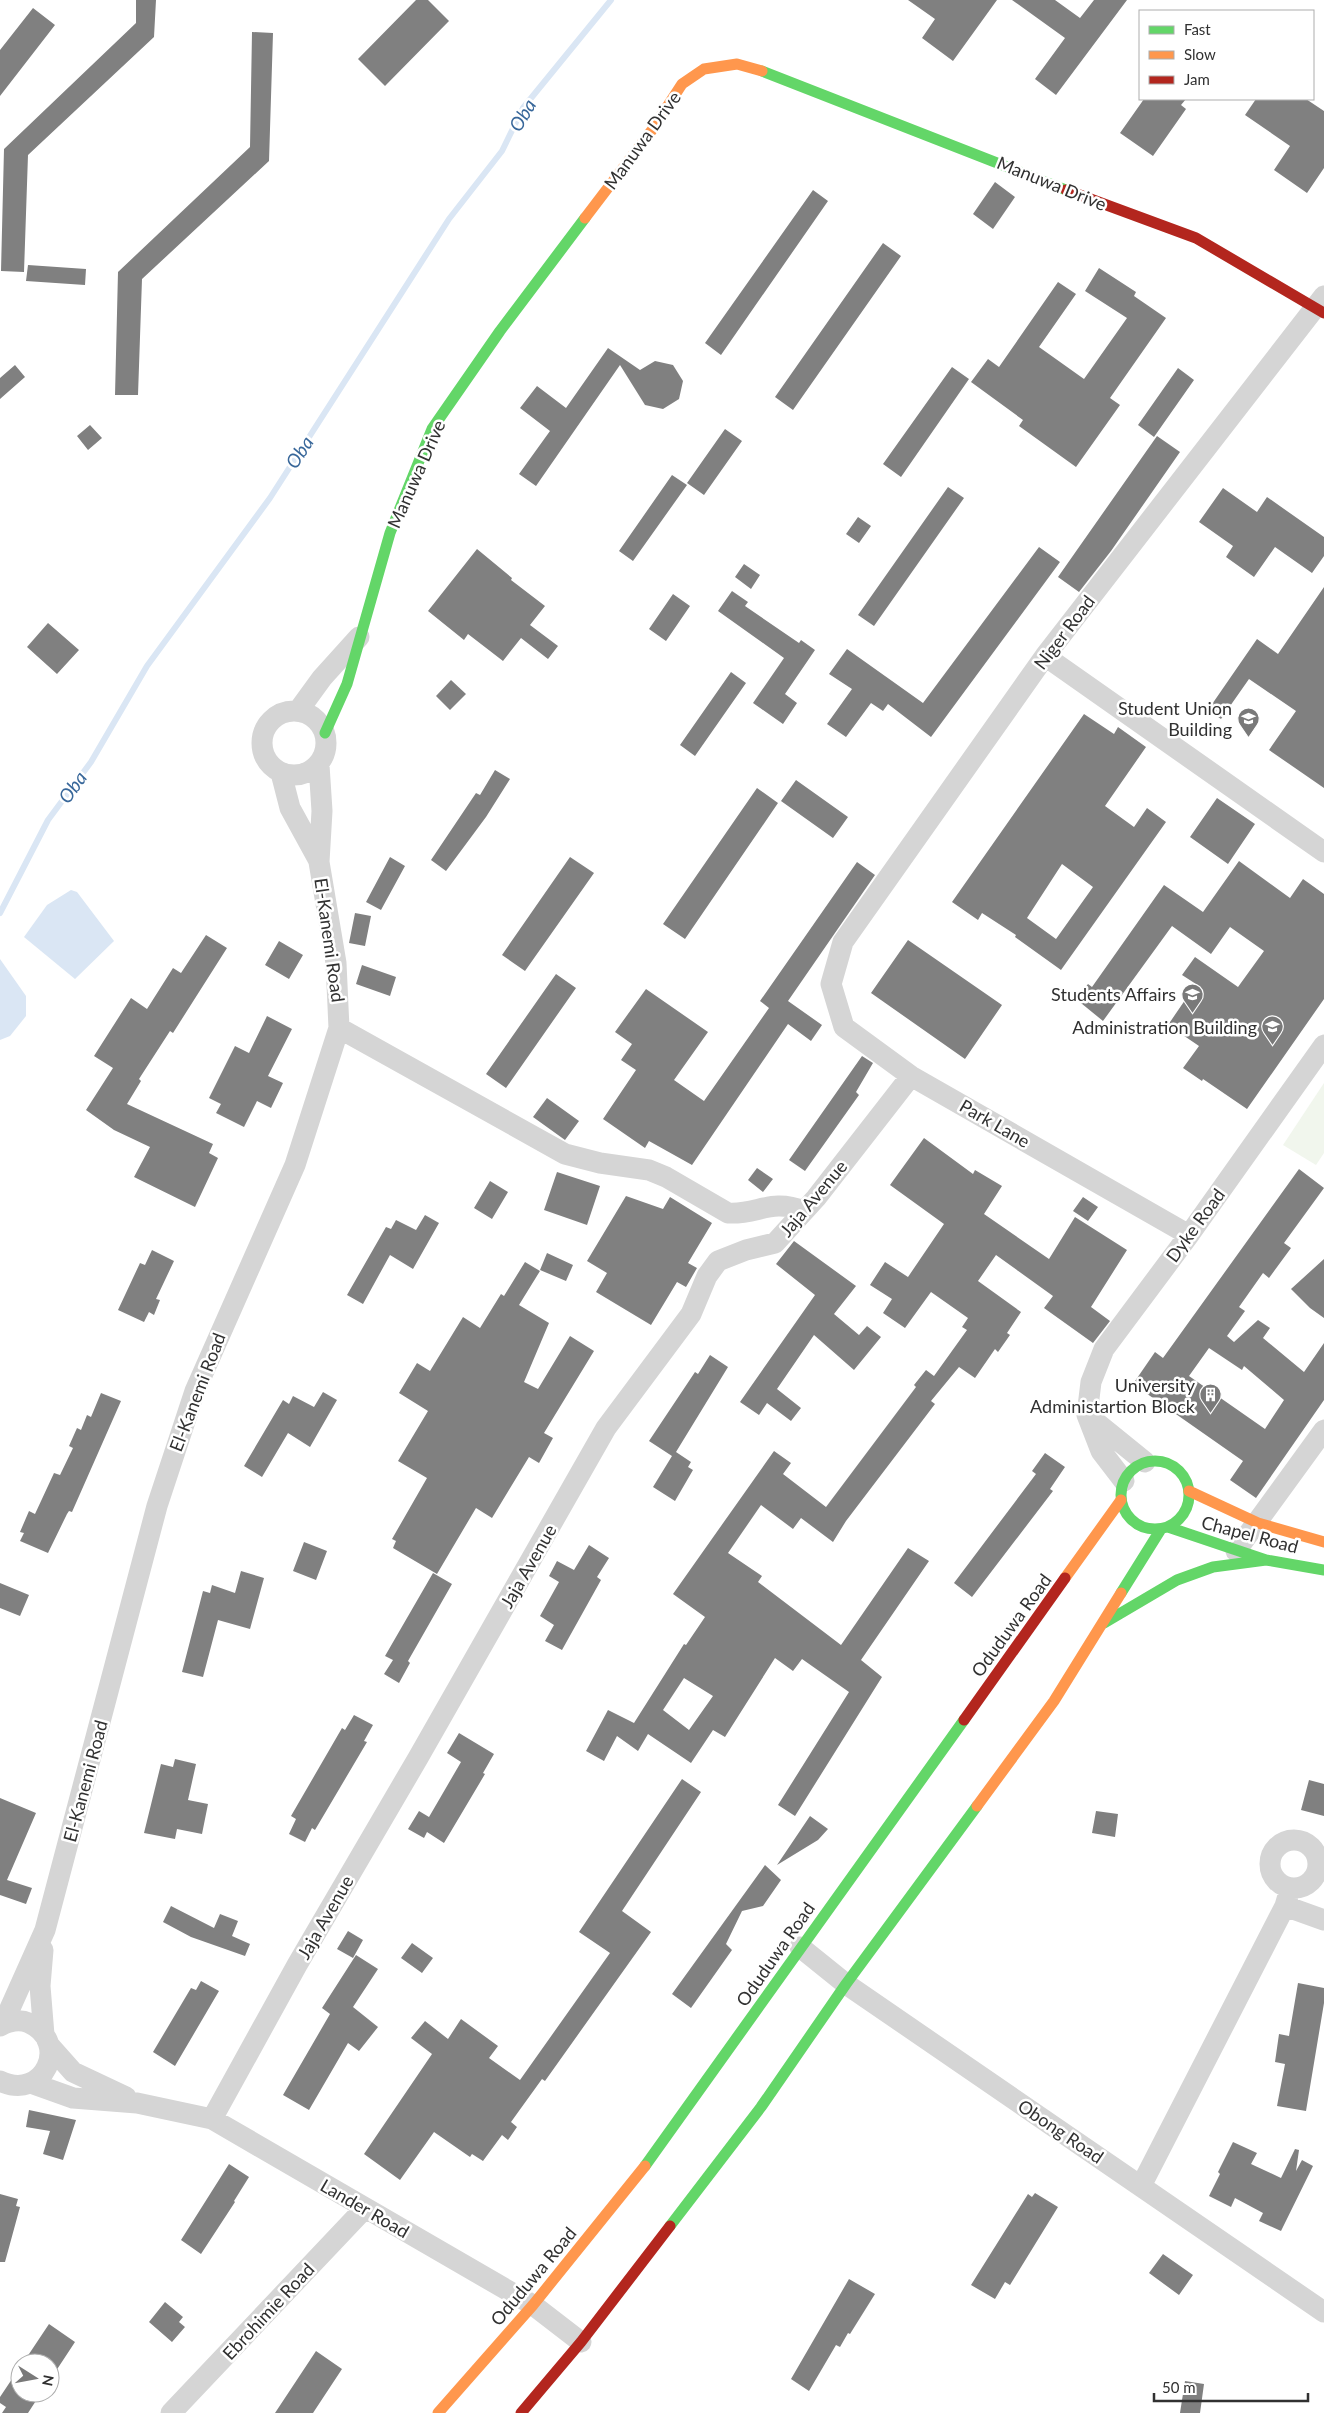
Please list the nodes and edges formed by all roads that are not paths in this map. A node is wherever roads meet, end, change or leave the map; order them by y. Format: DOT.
graph roads {
  1 [pos="1321,306"];
  2 [pos="359,636"];
  3 [pos="1045,656"];
  4 [pos="298,711"];
  5 [pos="325,733"];
  6 [pos="319,765"];
  7 [pos="281,773"];
  8 [pos="1324,852"];
  9 [pos="320,862"];
  10 [pos="831,984"];
  11 [pos="339,1028"];
  12 [pos="1324,1045"];
  13 [pos="911,1076"];
  14 [pos="804,1211"];
  15 [pos="1189,1235"];
  16 [pos="1087,1415"];
  17 [pos="1324,1430"];
  18 [pos="1145,1462"];
  19 [pos="1123,1490"];
  20 [pos="1189,1492"];
  21 [pos="1258,1523"];
  22 [pos="1164,1528"];
  23 [pos="1324,1542"];
  24 [pos="1236,1551"];
  25 [pos="1266,1560"];
  26 [pos="1324,1570"];
  27 [pos="1101,1626"];
  28 [pos="1324,1920"];
  29 [pos="45,1930"];
  30 [pos="800,1947"];
  31 [pos="846,1984"];
  32 [pos="2,2025"];
  33 [pos="47,2040"];
  34 [pos="0,2081"];
  35 [pos="31,2083"];
  36 [pos="137,2103"];
  37 [pos="212,2119"];
  38 [pos="1141,2186"];
  39 [pos="365,2208"];
  40 [pos="534,2305"];
  41 [pos="1324,2312"];
  42 [pos="581,2342"];
  43 [pos="171,2413"];
  44 [pos="438,2413"];
  45 [pos="521,2413"];
  1 -- 2 [label="street, Manuwa Drive"];
  1 -- 3 [label="street, Niger Road"];
  2 -- 4 [label="street, Manuwa Drive"];
  2 -- 5 [label="street, Manuwa Drive"];
  3 -- 8 [label="street"];
  3 -- 10 [label="street, Niger Road"];
  4 -- 5 [label="street"];
  4 -- 7 [label="street"];
  5 -- 6 [label="street"];
  6 -- 7 [label="street"];
  6 -- 9 [label="street, El-Kanemi Road"];
  7 -- 9 [label="street, El-Kanemi Road"];
  9 -- 11 [label="street, El-Kanemi Road"];
  10 -- 13 [label="street, Park Lane"];
  11 -- 14 [label="street"];
  11 -- 29 [label="street, El-Kanemi Road"];
  12 -- 15 [label="street, Dyke Road"];
  13 -- 14 [label="street, Jaja Avenue"];
  13 -- 15 [label="street, Park Lane"];
  14 -- 37 [label="street, Jaja Avenue"];
  15 -- 16 [label="street, Dyke Road"];
  16 -- 18 [label="street"];
  16 -- 19 [label="street, Dyke Road"];
  17 -- 21 [label="street"];
  18 -- 19 [label="street"];
  18 -- 20 [label="street"];
  19 -- 22 [label="street"];
  19 -- 30 [label="street, Oduduwa Road"];
  20 -- 21 [label="street, Chapel Road"];
  20 -- 22 [label="street"];
  21 -- 23 [label="street, Chapel Road"];
  21 -- 24 [label="street"];
  22 -- 24 [label="street, Chapel Road"];
  22 -- 27 [label="street"];
  24 -- 25 [label="street, Chapel Road"];
  25 -- 26 [label="street, Chapel Road"];
  25 -- 27 [label="street"];
  27 -- 31 [label="street"];
  28 -- 38 [label="street"];
  29 -- 32 [label="street, El-Kanemi Road"];
  29 -- 33 [label="street, El-Kanemi Road"];
  30 -- 31 [label="street, Obong Road"];
  30 -- 40 [label="street, Oduduwa Road"];
  31 -- 38 [label="street, Obong Road"];
  31 -- 42 [label="street"];
  32 -- 33 [label="street, Lander Road"];
  33 -- 35 [label="street, El-Kanemi Road"];
  33 -- 36 [label="street, Lander Road"];
  34 -- 35 [label="street"];
  35 -- 36 [label="street, Lander Road"];
  36 -- 37 [label="street, Lander Road"];
  37 -- 39 [label="street, Lander Road"];
  38 -- 41 [label="street, Obong Road"];
  39 -- 40 [label="street, Lander Road"];
  39 -- 43 [label="street, Ebrohimie Road"];
  40 -- 42 [label="street, Lander Road"];
  40 -- 44 [label="street, Oduduwa Road"];
  42 -- 45 [label="street"];
}
